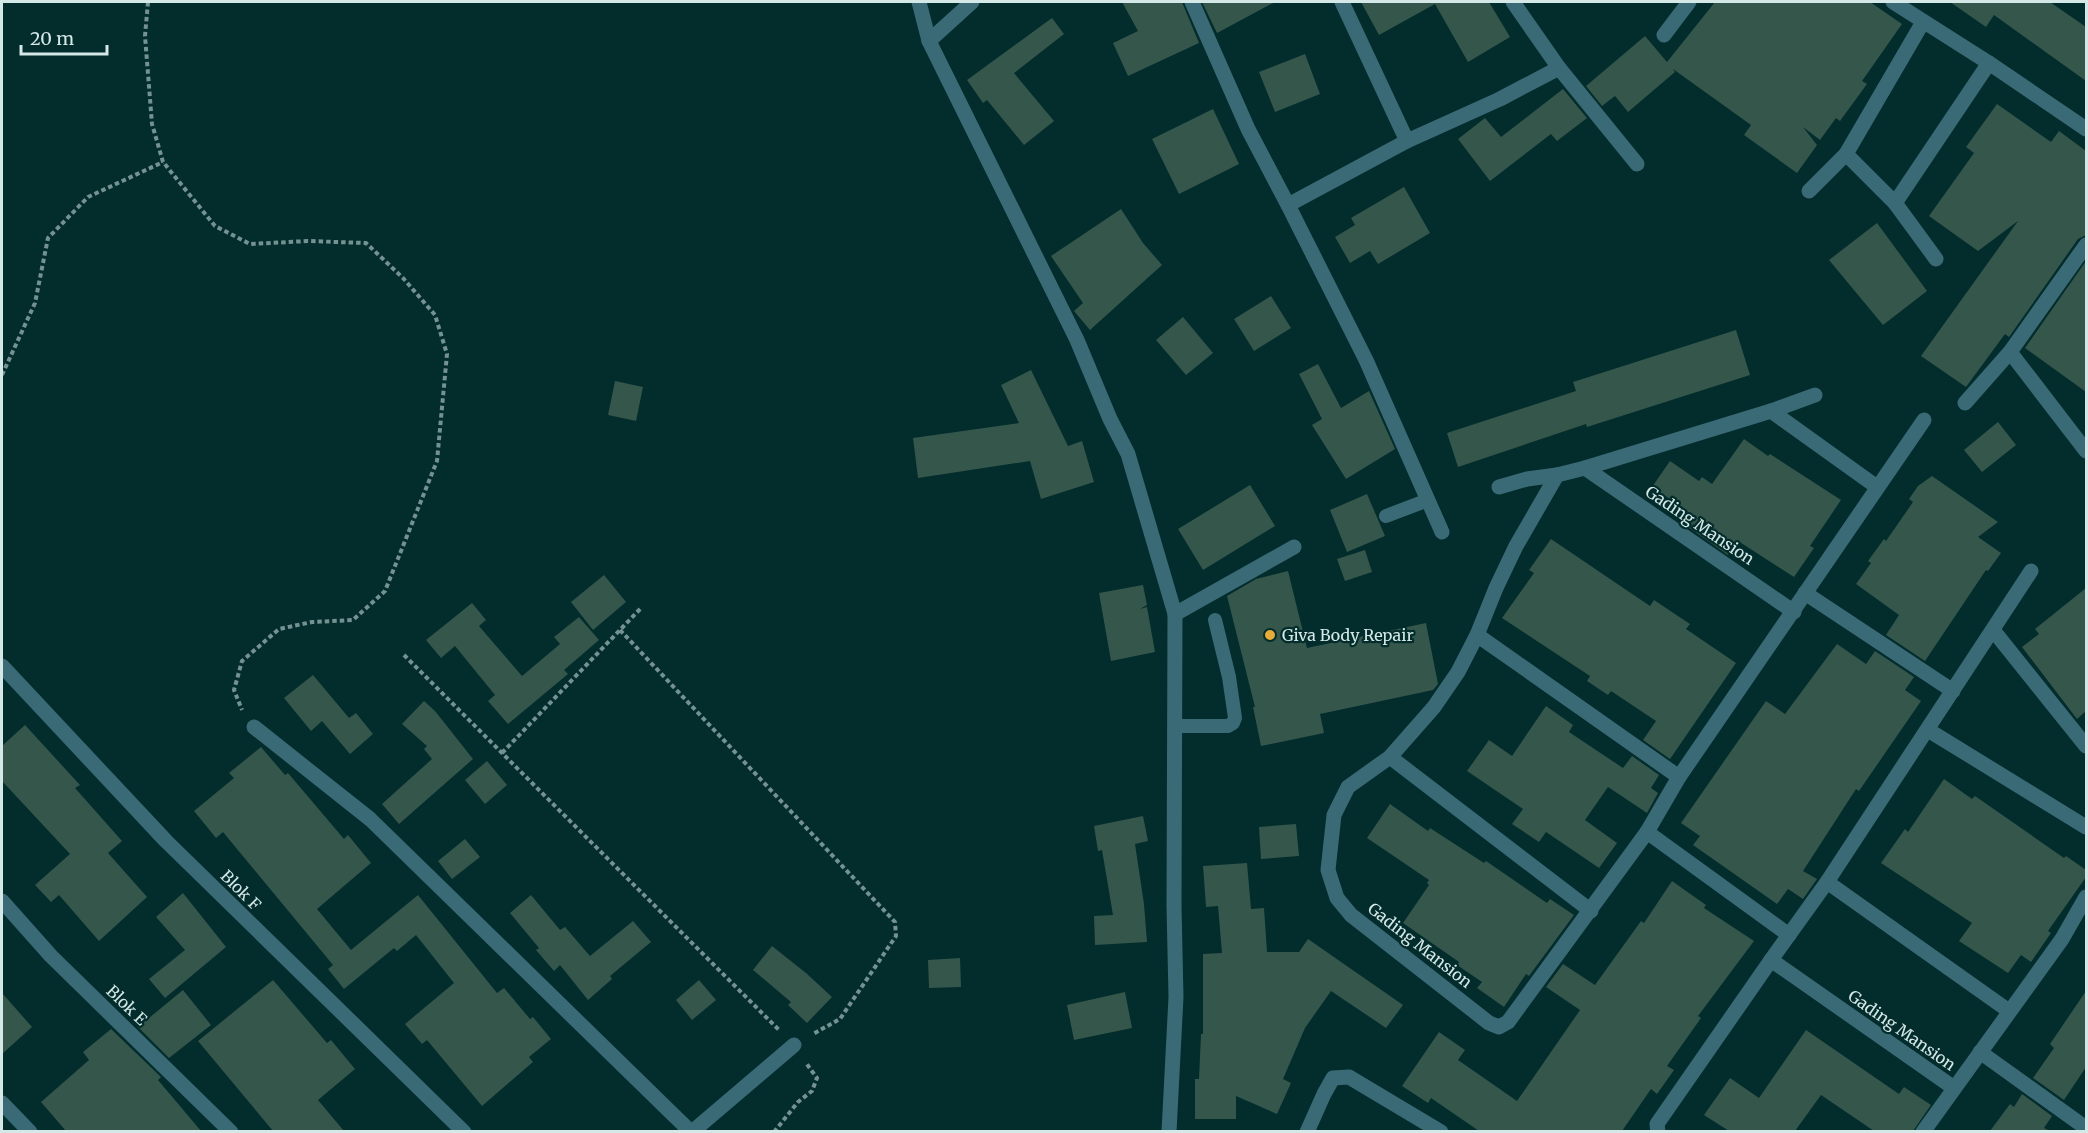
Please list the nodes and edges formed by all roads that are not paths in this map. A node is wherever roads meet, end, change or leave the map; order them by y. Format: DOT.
graph roads {
  1 [pos="919,2"];
  2 [pos="972,2"];
  3 [pos="1192,2"];
  4 [pos="1342,2"];
  5 [pos="1513,2"];
  6 [pos="1689,2"];
  7 [pos="1893,2"];
  8 [pos="1923,22"];
  9 [pos="1664,35"];
  10 [pos="929,41"];
  11 [pos="1989,63"];
  12 [pos="1559,68"];
  13 [pos="2086,129"];
  14 [pos="1407,141"];
  15 [pos="1846,154"];
  16 [pos="1637,164"];
  17 [pos="1809,190"];
  18 [pos="1895,203"];
  19 [pos="1288,205"];
  20 [pos="2086,245"];
  21 [pos="1936,259"];
  22 [pos="2010,352"];
  23 [pos="1815,395"];
  24 [pos="1965,403"];
  25 [pos="1771,411"];
  26 [pos="1924,420"];
  27 [pos="2086,451"];
  28 [pos="1585,468"];
  29 [pos="1557,475"];
  30 [pos="1499,487"];
  31 [pos="1877,487"];
  32 [pos="1428,500"];
  33 [pos="1386,516"];
  34 [pos="1442,532"];
  35 [pos="1294,548"];
  36 [pos="2031,571"];
  37 [pos="1805,593"];
  38 [pos="1794,612"];
  39 [pos="1175,614"];
  40 [pos="1215,620"];
  41 [pos="1993,630"];
  42 [pos="1477,635"];
  43 [pos="2,666"];
  44 [pos="1953,691"];
  45 [pos="1175,726"];
  46 [pos="254,727"];
  47 [pos="1928,730"];
  48 [pos="2086,746"];
  49 [pos="1390,757"];
  50 [pos="1679,777"];
  51 [pos="2086,827"];
  52 [pos="1647,832"];
  53 [pos="1827,882"];
  54 [pos="2086,897"];
  55 [pos="2,901"];
  56 [pos="1591,911"];
  57 [pos="1789,935"];
  58 [pos="1771,960"];
  59 [pos="2009,1011"];
  60 [pos="794,1045"];
  61 [pos="1980,1052"];
  62 [pos="1954,1088"];
  63 [pos="2,1103"];
  64 [pos="2086,1128"];
  65 [pos="30,1131"];
  66 [pos="231,1131"];
  67 [pos="464,1131"];
  68 [pos="691,1131"];
  69 [pos="1169,1131"];
  70 [pos="1307,1131"];
  71 [pos="1441,1131"];
  72 [pos="1658,1131"];
  73 [pos="1923,1131"];
  1 -- 10 [label="street"];
  2 -- 10 [label="street"];
  3 -- 19 [label="street"];
  4 -- 14 [label="street"];
  5 -- 12 [label="street"];
  6 -- 9 [label="street"];
  7 -- 8 [label="street"];
  8 -- 11 [label="street"];
  8 -- 15 [label="street"];
  10 -- 39 [label="street"];
  11 -- 13 [label="street"];
  11 -- 18 [label="street"];
  12 -- 14 [label="street"];
  12 -- 16 [label="street"];
  14 -- 19 [label="street"];
  15 -- 17 [label="street"];
  15 -- 18 [label="street"];
  18 -- 21 [label="street"];
  19 -- 32 [label="street"];
  20 -- 22 [label="street"];
  22 -- 24 [label="street"];
  22 -- 27 [label="street"];
  23 -- 25 [label="street"];
  25 -- 28 [label="street"];
  25 -- 31 [label="street"];
  26 -- 31 [label="street, Gading Mansion"];
  28 -- 29 [label="street"];
  28 -- 38 [label="street, Gading Mansion"];
  29 -- 30 [label="street"];
  29 -- 42 [label="street, Gading Mansion"];
  31 -- 37 [label="street, Gading Mansion"];
  32 -- 33 [label="lane"];
  32 -- 34 [label="street"];
  35 -- 39 [label="street"];
  36 -- 41 [label="street"];
  37 -- 38 [label="street, Gading Mansion"];
  37 -- 44 [label="street"];
  38 -- 50 [label="street, Gading Mansion"];
  39 -- 45 [label="street"];
  40 -- 45 [label="lane"];
  41 -- 44 [label="street"];
  41 -- 48 [label="street"];
  42 -- 49 [label="street, Gading Mansion"];
  42 -- 50 [label="street"];
  43 -- 67 [label="street, Blok F"];
  44 -- 47 [label="street"];
  45 -- 69 [label="street"];
  46 -- 68 [label="street"];
  47 -- 51 [label="street"];
  47 -- 53 [label="street"];
  49 -- 56 [label="street"];
  49 -- 56 [label="street, Gading Mansion"];
  50 -- 52 [label="street, Gading Mansion"];
  52 -- 56 [label="street, Gading Mansion"];
  52 -- 57 [label="street"];
  53 -- 57 [label="street"];
  53 -- 59 [label="street"];
  54 -- 59 [label="street"];
  55 -- 66 [label="street, Blok E"];
  57 -- 58 [label="street"];
  58 -- 62 [label="street, Gading Mansion"];
  58 -- 72 [label="street"];
  59 -- 61 [label="street"];
  60 -- 68 [label="street"];
  61 -- 62 [label="street"];
  61 -- 64 [label="street, Gading Mansion"];
  62 -- 73 [label="street"];
  63 -- 65 [label="street"];
  70 -- 71 [label="street"];
}
